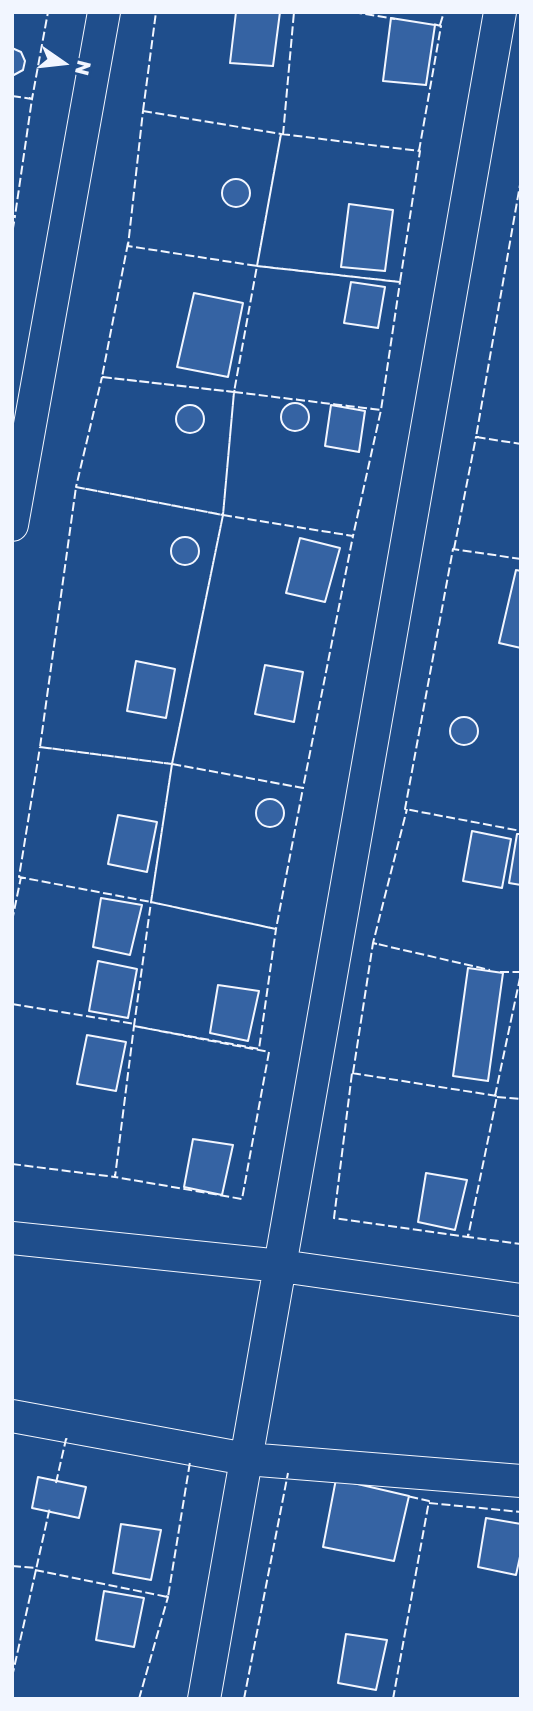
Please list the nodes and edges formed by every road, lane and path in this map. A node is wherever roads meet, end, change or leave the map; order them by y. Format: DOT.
graph roads {
  1 [pos="104,12"];
  2 [pos="500,12"];
  3 [pos="12,525"];
  4 [pos="12,1238"];
  5 [pos="281,1266"];
  6 [pos="521,1300"];
  7 [pos="12,1416"];
  8 [pos="246,1459"];
  9 [pos="521,1481"];
  10 [pos="204,1699"];
  1 -- 3 [label="street"];
  2 -- 5 [label="street"];
  4 -- 5 [label="street"];
  5 -- 6 [label="street"];
  5 -- 8 [label="street"];
  7 -- 8 [label="street"];
  8 -- 9 [label="street"];
  8 -- 10 [label="street"];
}
